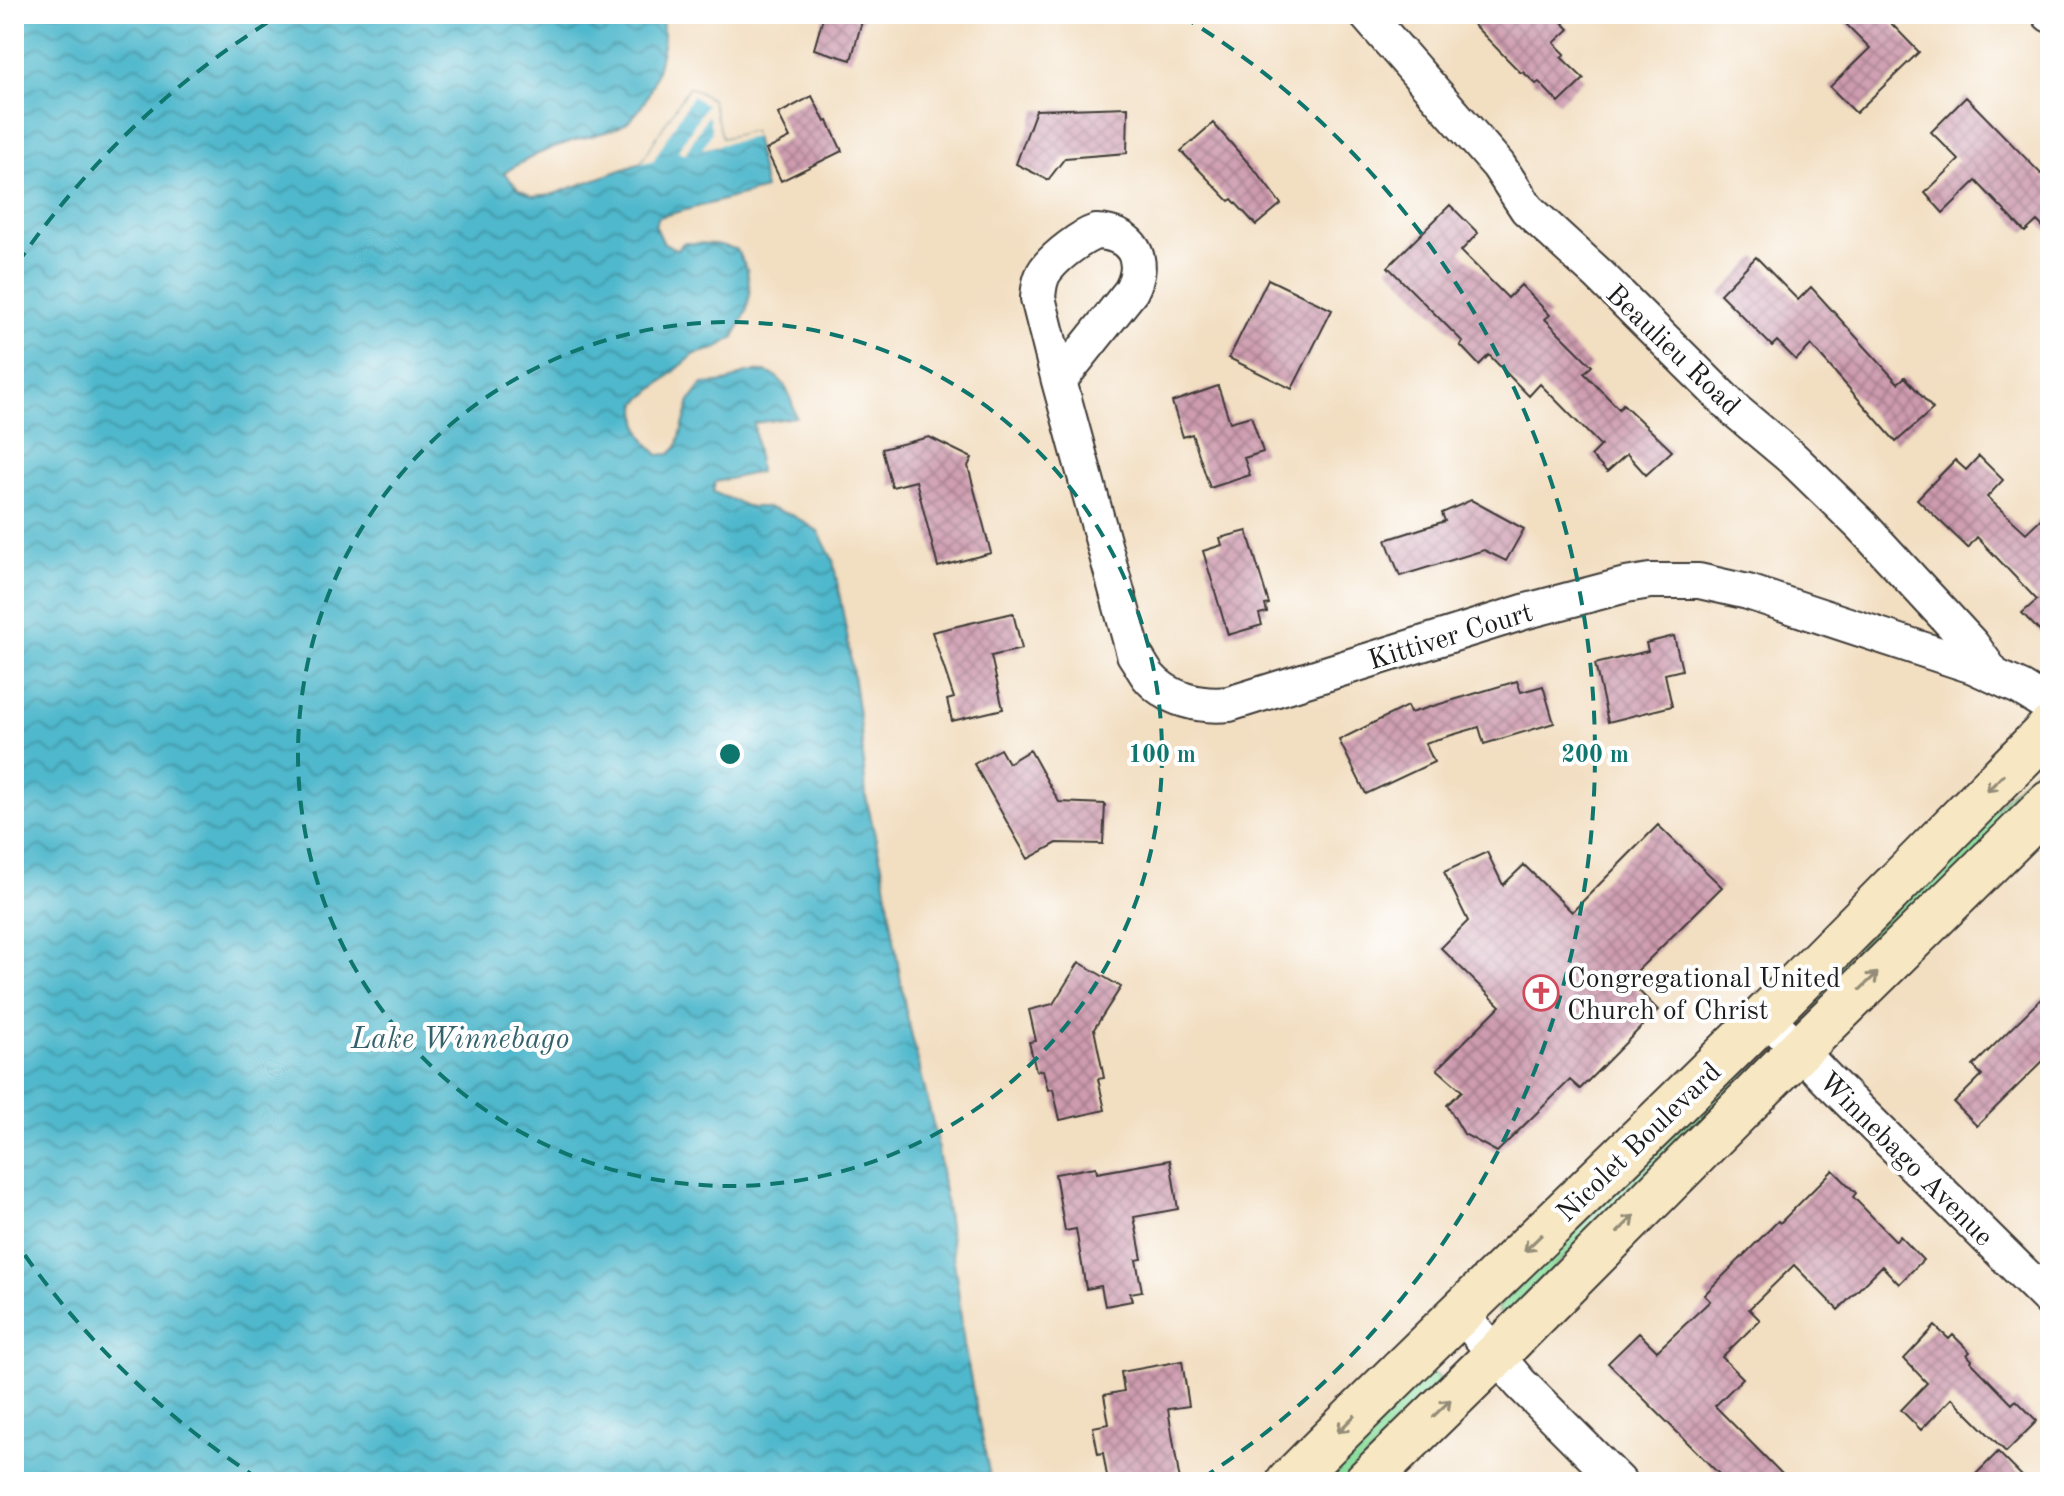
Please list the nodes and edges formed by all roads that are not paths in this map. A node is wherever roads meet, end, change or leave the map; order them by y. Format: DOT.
graph roads {
  1 [pos="1366,14"];
  2 [pos="1059,381"];
  3 [pos="1993,675"];
  4 [pos="2050,706"];
  5 [pos="2050,728"];
  6 [pos="2050,803"];
  7 [pos="1766,1016"];
  8 [pos="1799,1050"];
  9 [pos="2050,1300"];
  10 [pos="1461,1314"];
  11 [pos="1495,1356"];
  12 [pos="1289,1482"];
  13 [pos="1366,1482"];
  14 [pos="1619,1482"];
  1 -- 3 [label="street, Beaulieu Road"];
  2 -- 3 [label="street, Kittiver Court"];
  3 -- 4 [label="street, Kittiver Court"];
  5 -- 7 [label="street, Nicolet Boulevard, one-way"];
  8 -- 6 [label="street, Nicolet Boulevard, one-way"];
  7 -- 8 [label="street, Winnebago Avenue"];
  7 -- 10 [label="street, Nicolet Boulevard, one-way"];
  8 -- 9 [label="street, Winnebago Avenue"];
  11 -- 8 [label="street, Nicolet Boulevard, one-way"];
  10 -- 11 [label="street"];
  10 -- 12 [label="street, Nicolet Boulevard, one-way"];
  13 -- 11 [label="street, Nicolet Boulevard, one-way"];
  11 -- 14 [label="street"];
}
